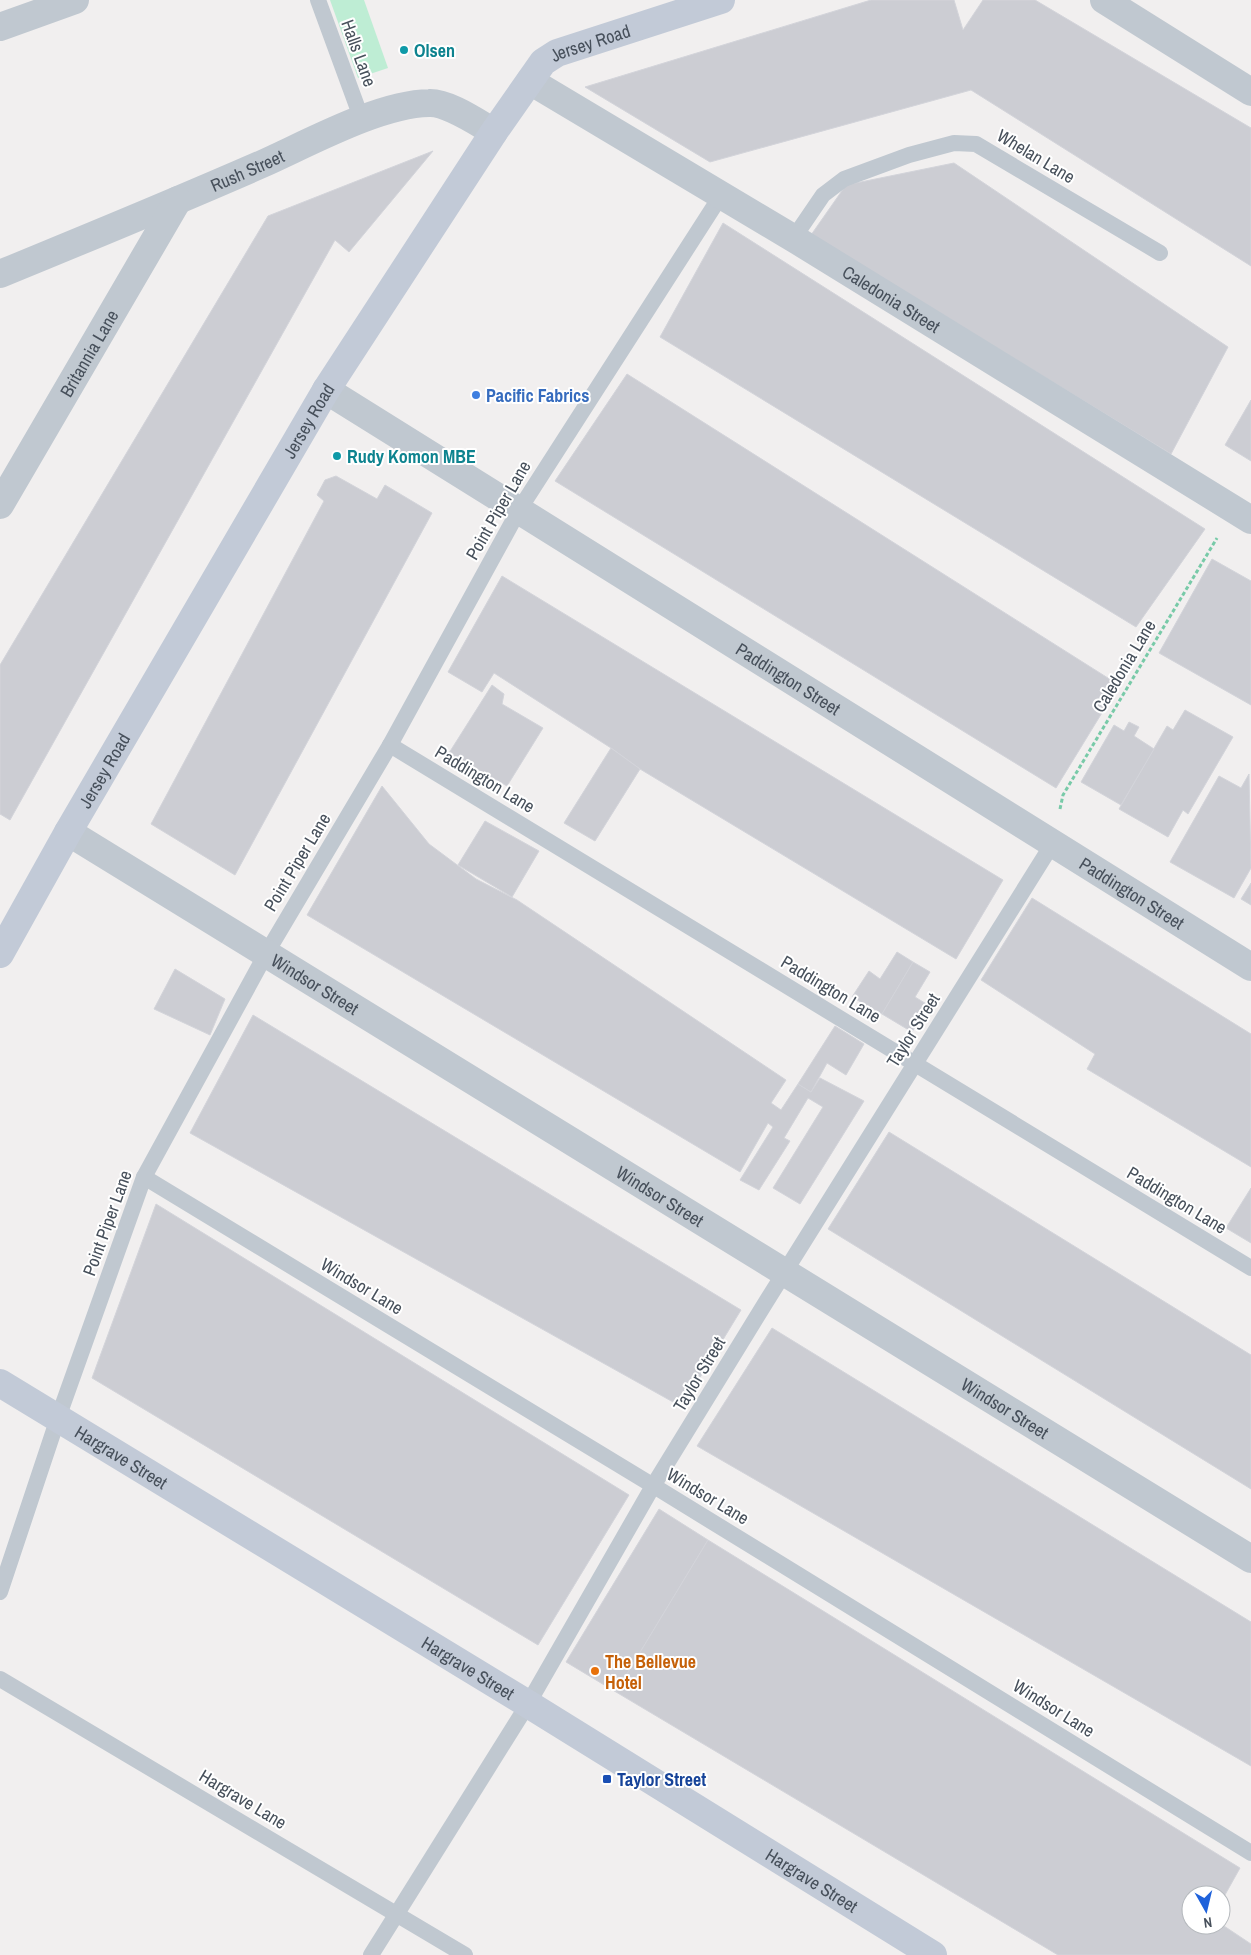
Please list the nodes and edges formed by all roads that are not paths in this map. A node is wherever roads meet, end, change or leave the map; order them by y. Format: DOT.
graph roads {
  1 [pos="75,0"];
  2 [pos="318,0"];
  3 [pos="721,0"];
  4 [pos="1104,0"];
  5 [pos="0,27"];
  6 [pos="530,82"];
  7 [pos="1251,92"];
  8 [pos="362,120"];
  9 [pos="494,132"];
  10 [pos="720,197"];
  11 [pos="178,200"];
  12 [pos="793,239"];
  13 [pos="1160,253"];
  14 [pos="0,274"];
  15 [pos="326,390"];
  16 [pos="0,505"];
  17 [pos="519,510"];
  18 [pos="1242,515"];
  19 [pos="390,745"];
  20 [pos="68,832"];
  21 [pos="1053,843"];
  22 [pos="0,954"];
  23 [pos="266,954"];
  24 [pos="1251,967"];
  25 [pos="915,1064"];
  26 [pos="144,1177"];
  27 [pos="1251,1268"];
  28 [pos="784,1273"];
  29 [pos="0,1384"];
  30 [pos="58,1418"];
  31 [pos="653,1486"];
  32 [pos="1251,1559"];
  33 [pos="0,1592"];
  34 [pos="0,1679"];
  35 [pos="528,1704"];
  36 [pos="1251,1852"];
  37 [pos="396,1913"];
  38 [pos="370,1955"];
  39 [pos="465,1955"];
  40 [pos="934,1955"];
  1 -- 5 [label="street"];
  2 -- 8 [label="lane, Halls Lane"];
  3 -- 6 [label="street, Jersey Road"];
  4 -- 7 [label="street"];
  6 -- 9 [label="street, Jersey Road"];
  6 -- 10 [label="street, Caledonia Street"];
  8 -- 9 [label="street, Rush Street"];
  8 -- 11 [label="street, Rush Street"];
  9 -- 15 [label="street, Jersey Road"];
  10 -- 12 [label="street, Caledonia Street"];
  10 -- 17 [label="lane, Point Piper Lane"];
  11 -- 14 [label="street, Rush Street"];
  11 -- 16 [label="street, Britannia Lane"];
  12 -- 13 [label="lane, Whelan Lane"];
  12 -- 18 [label="street, Caledonia Street"];
  15 -- 17 [label="street, Paddington Street"];
  15 -- 20 [label="street, Jersey Road"];
  17 -- 19 [label="lane, Point Piper Lane"];
  17 -- 21 [label="street, Paddington Street"];
  19 -- 23 [label="lane, Point Piper Lane"];
  19 -- 25 [label="lane, Paddington Lane"];
  20 -- 22 [label="street, Jersey Road"];
  20 -- 23 [label="street, Windsor Street"];
  21 -- 24 [label="street, Paddington Street"];
  21 -- 25 [label="lane, Taylor Street"];
  23 -- 26 [label="lane, Point Piper Lane"];
  23 -- 28 [label="street, Windsor Street"];
  25 -- 27 [label="lane, Paddington Lane"];
  25 -- 28 [label="lane, Taylor Street"];
  26 -- 30 [label="lane, Point Piper Lane"];
  26 -- 31 [label="lane, Windsor Lane"];
  28 -- 31 [label="lane, Taylor Street"];
  28 -- 32 [label="street, Windsor Street"];
  29 -- 30 [label="street, Hargrave Street"];
  30 -- 33 [label="lane, Point Piper Lane"];
  30 -- 35 [label="street, Hargrave Street"];
  31 -- 35 [label="lane, Taylor Street"];
  31 -- 36 [label="lane, Windsor Lane"];
  34 -- 37 [label="lane, Hargrave Lane"];
  35 -- 37 [label="lane, Taylor Street"];
  35 -- 40 [label="street, Hargrave Street"];
  37 -- 38 [label="lane, Taylor Street"];
  37 -- 39 [label="lane, Hargrave Lane"];
}
